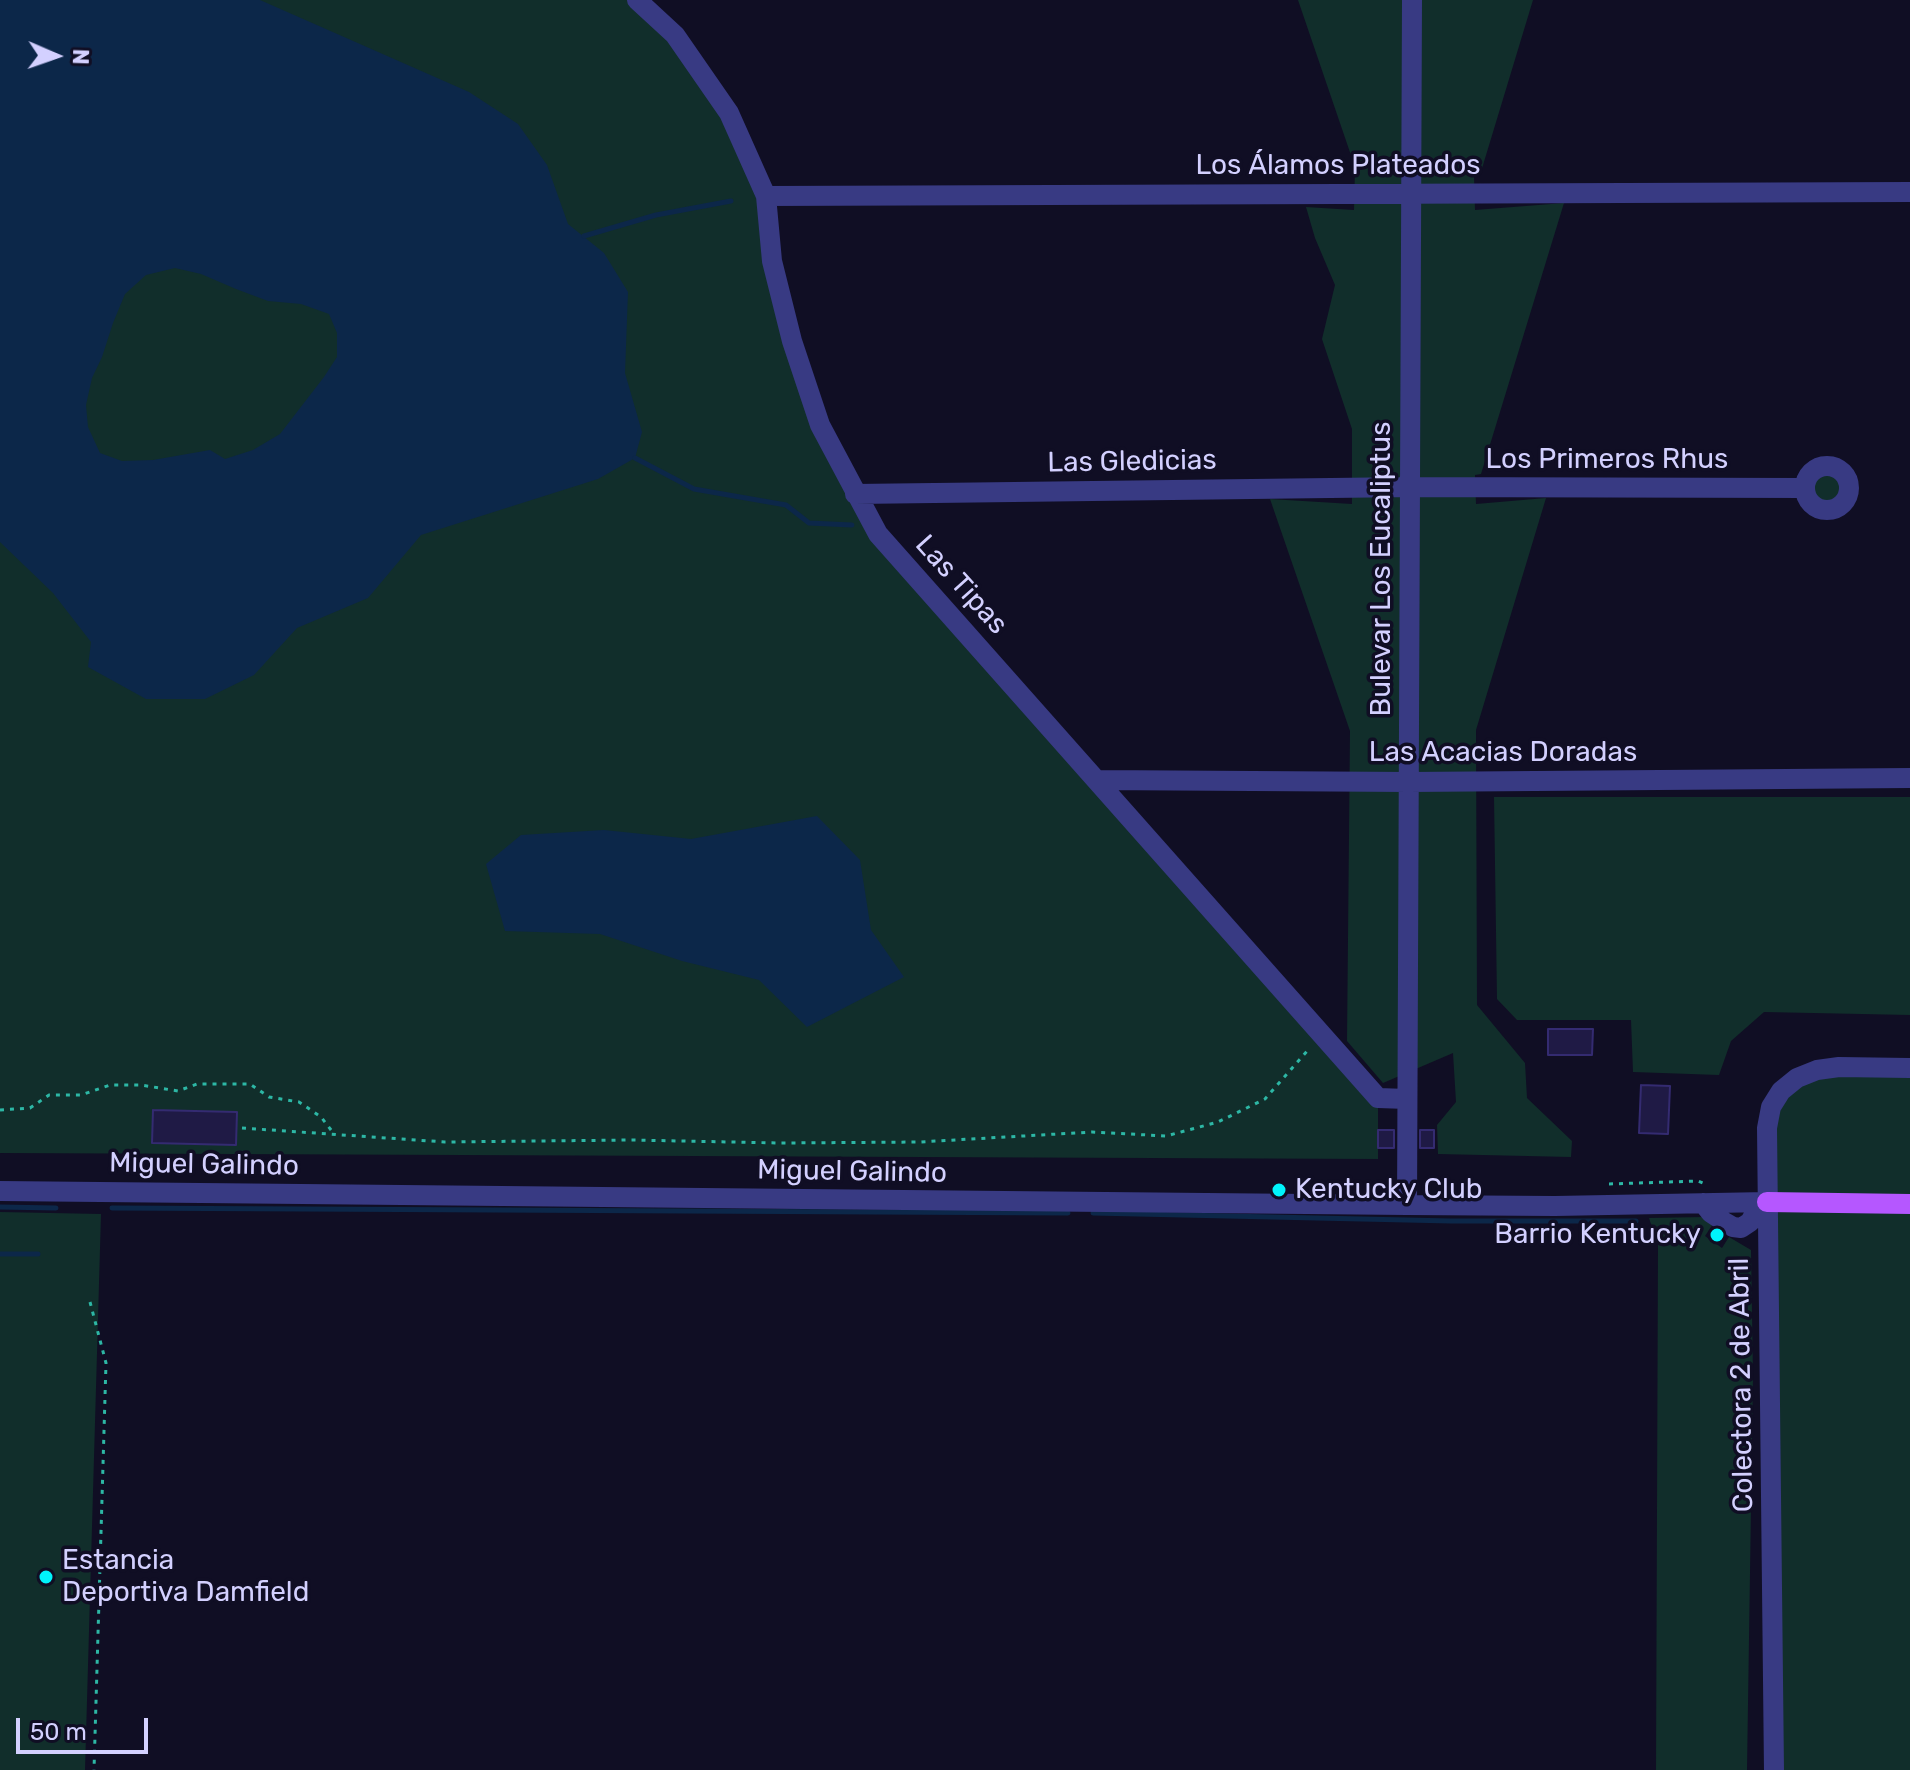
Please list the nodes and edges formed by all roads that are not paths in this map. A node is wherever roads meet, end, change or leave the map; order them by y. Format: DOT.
graph roads {
  1 [pos="637,0"];
  2 [pos="1412,0"];
  3 [pos="1910,192"];
  4 [pos="1411,193"];
  5 [pos="766,196"];
  6 [pos="1410,487"];
  7 [pos="1805,488"];
  8 [pos="855,494"];
  9 [pos="1910,778"];
  10 [pos="1096,780"];
  11 [pos="1409,782"];
  12 [pos="1910,1068"];
  13 [pos="1407,1099"];
  14 [pos="0,1191"];
  15 [pos="1767,1202"];
  16 [pos="1910,1204"];
  17 [pos="1407,1205"];
  18 [pos="1774,1770"];
  1 -- 5 [label="street, Las Tipas"];
  2 -- 4 [label="street, Bulevar Los Eucaliptus"];
  3 -- 4 [label="street, Los Álamos Plateados"];
  4 -- 5 [label="street, Los Álamos Plateados"];
  4 -- 6 [label="street, Bulevar Los Eucaliptus"];
  5 -- 8 [label="street, Las Tipas"];
  6 -- 7 [label="street, Los Primeros Rhus"];
  6 -- 8 [label="street, Las Gledicias"];
  6 -- 11 [label="street, Bulevar Los Eucaliptus"];
  8 -- 10 [label="street, Las Tipas"];
  9 -- 11 [label="street, Las Acacias Doradas"];
  10 -- 11 [label="street, Las Acacias Doradas"];
  10 -- 13 [label="street, Las Tipas"];
  11 -- 13 [label="street, Bulevar Los Eucaliptus"];
  12 -- 15 [label="street, Colectora 2 de Abril"];
  13 -- 17 [label="street, Bulevar Los Eucaliptus"];
  14 -- 17 [label="street, Miguel Galindo"];
  15 -- 16 [label="main road"];
  15 -- 17 [label="street, Miguel Galindo"];
  15 -- 18 [label="street, Colectora 2 de Abril"];
}
